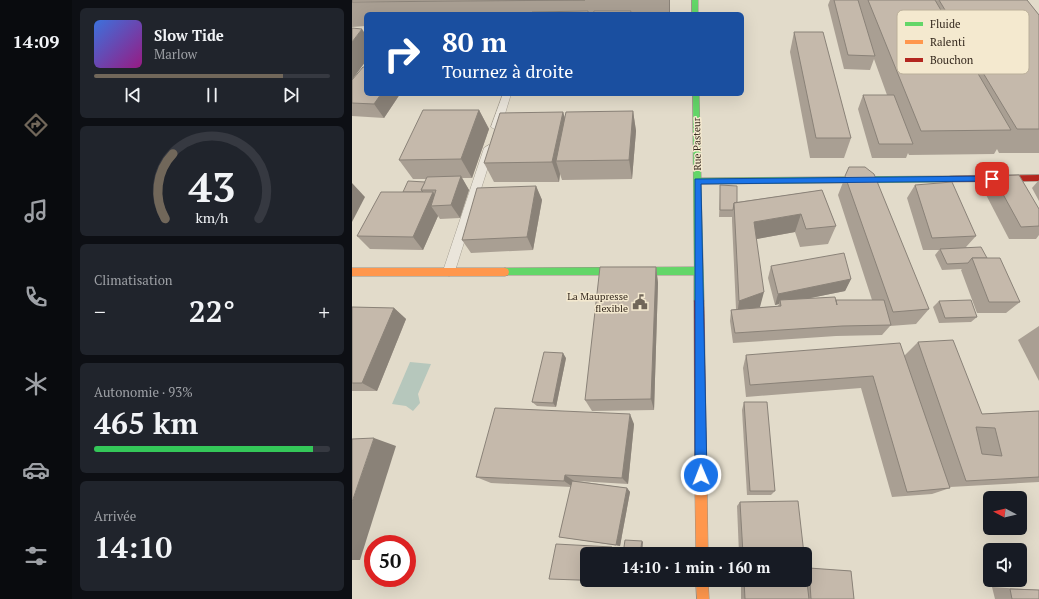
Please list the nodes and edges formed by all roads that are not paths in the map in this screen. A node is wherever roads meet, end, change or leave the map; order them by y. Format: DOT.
graph roads {
  1 [pos="695,0"];
  2 [pos="695,12"];
  3 [pos="506,96"];
  4 [pos="696,96"];
  5 [pos="1039,178"];
  6 [pos="697,181"];
  7 [pos="698,271"];
  8 [pos="352,272"];
  9 [pos="449,272"];
  10 [pos="702,547"];
  11 [pos="702,587"];
  12 [pos="702,599"];
  1 -- 2 [label="street"];
  3 -- 9 [label="lane"];
  4 -- 6 [label="street, Rue Pasteur"];
  5 -- 6 [label="street"];
  6 -- 7 [label="street, Rue Pasteur"];
  7 -- 9 [label="street"];
  7 -- 10 [label="street, Rue Pasteur"];
  8 -- 9 [label="street"];
  11 -- 12 [label="street"];
}
